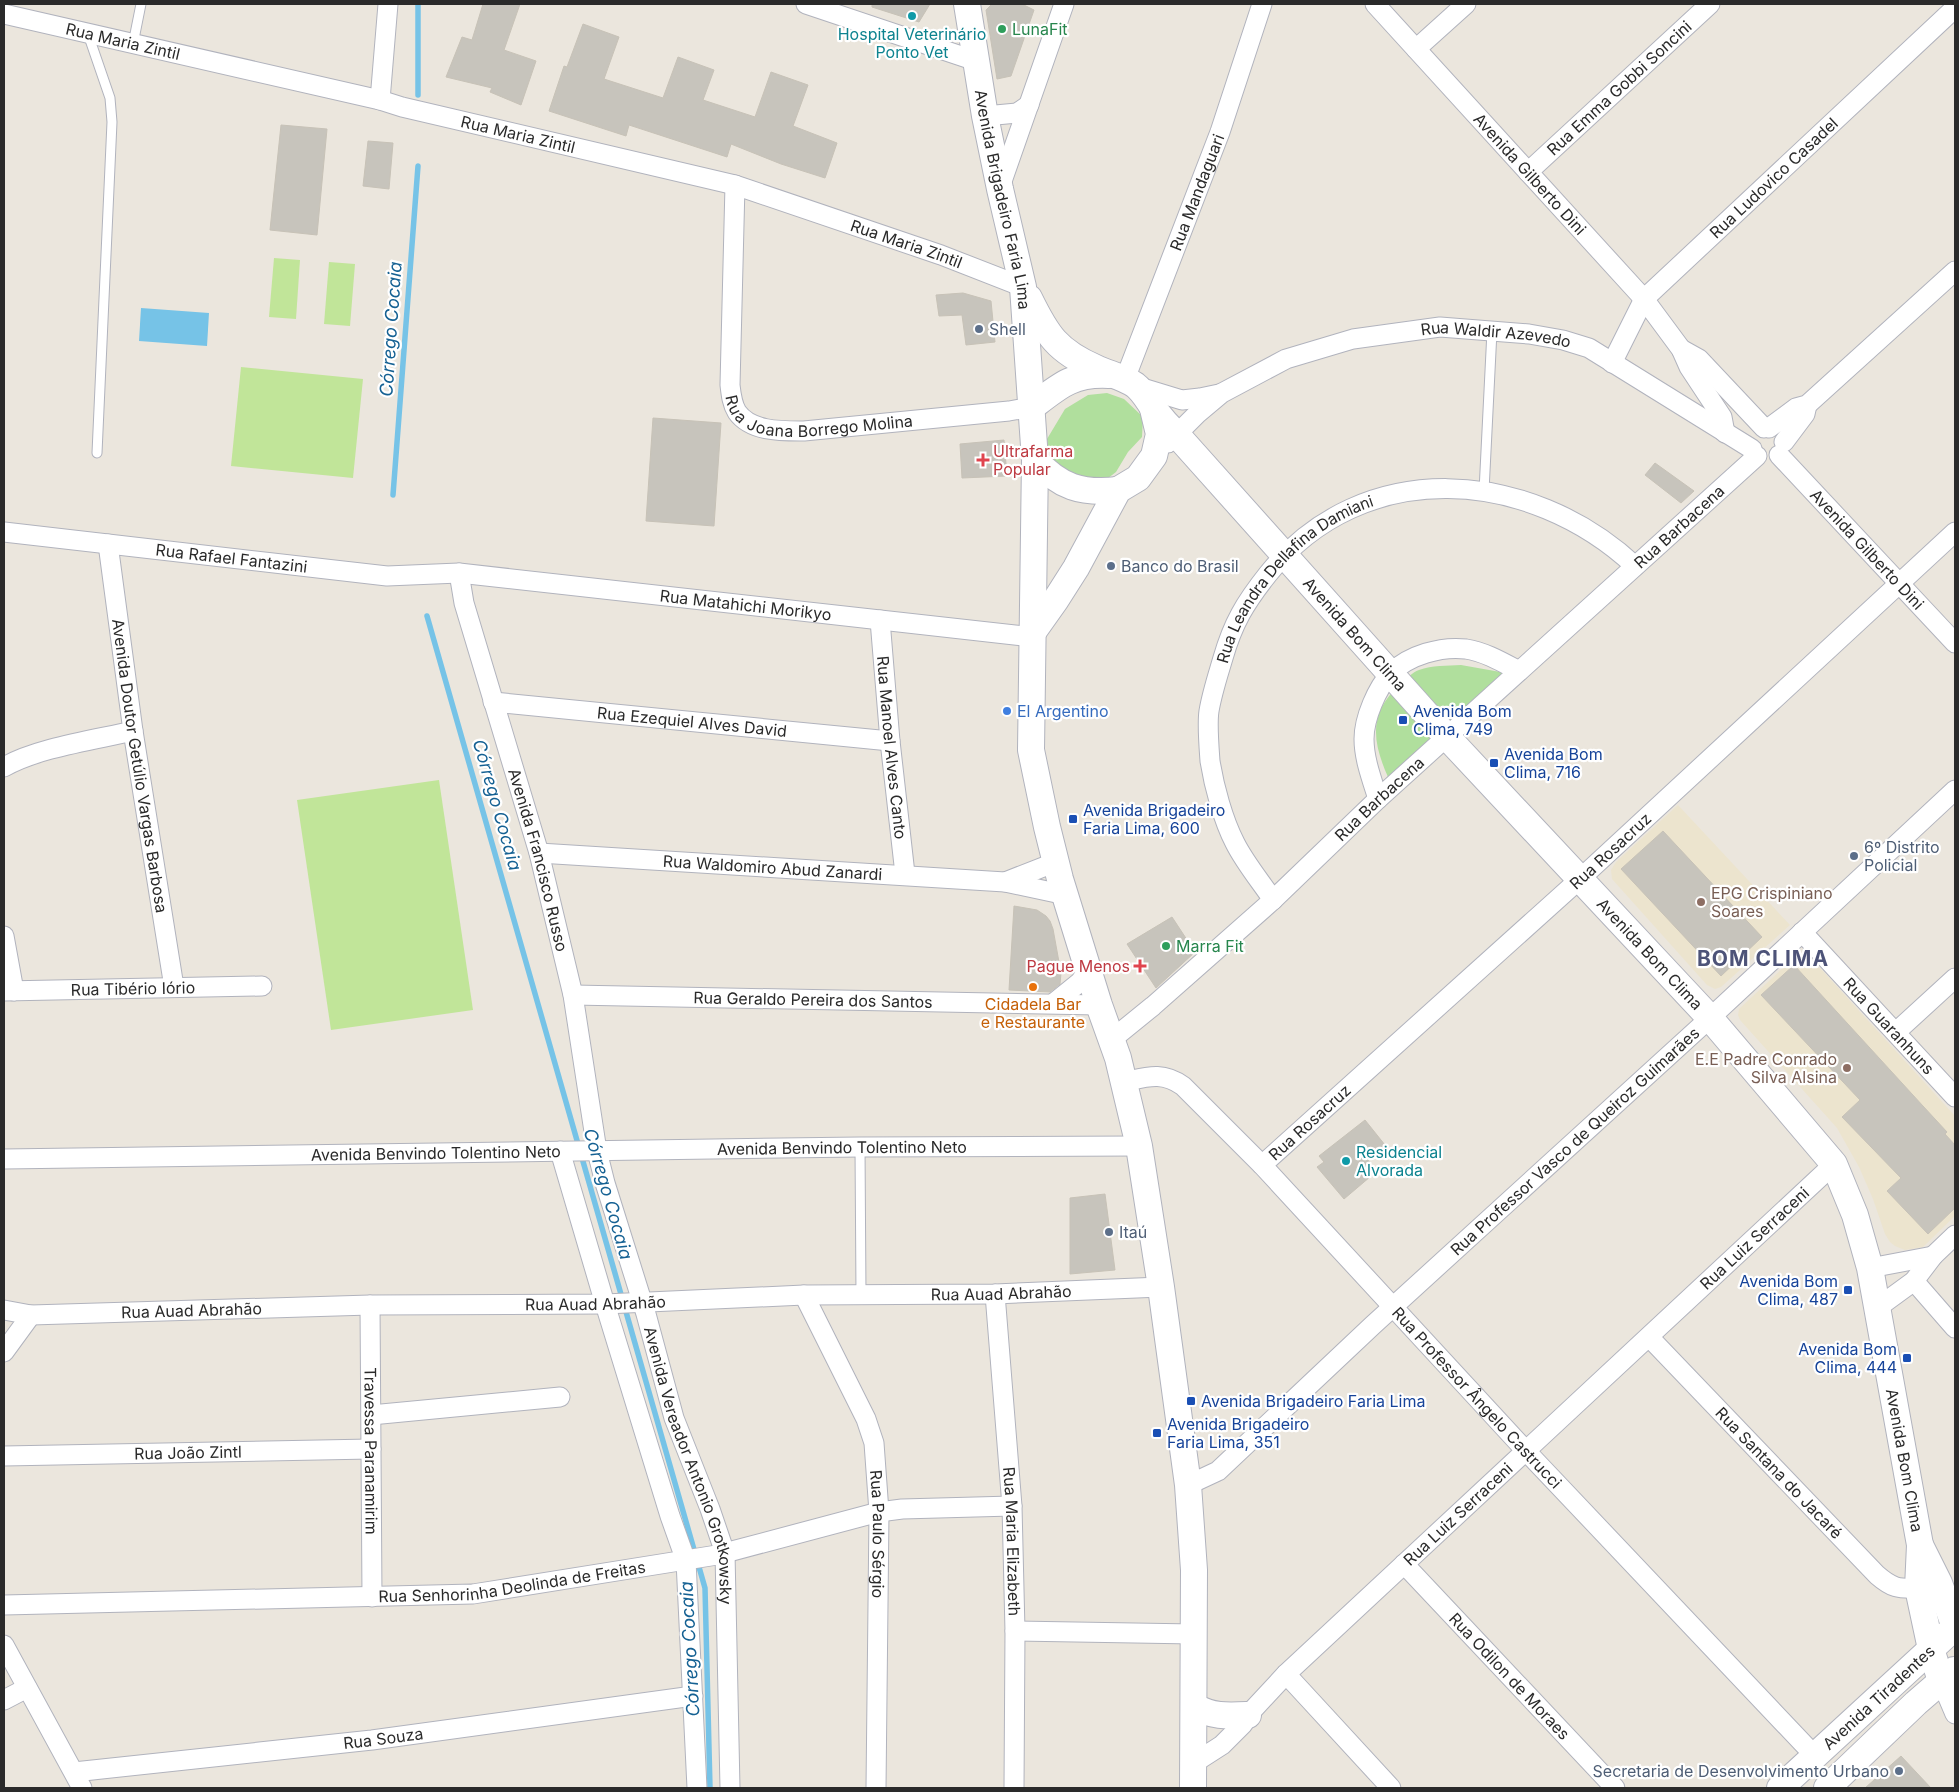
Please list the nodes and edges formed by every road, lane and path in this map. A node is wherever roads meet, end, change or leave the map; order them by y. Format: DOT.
graph roads {
  1 [pos="142,4"];
  2 [pos="388,4"];
  3 [pos="806,4"];
  4 [pos="967,4"];
  5 [pos="1064,4"];
  6 [pos="1262,4"];
  7 [pos="1375,4"];
  8 [pos="1466,4"];
  9 [pos="1710,4"];
  10 [pos="1955,8"];
  11 [pos="4,14"];
  12 [pos="88,34"];
  13 [pos="133,44"];
  14 [pos="1416,49"];
  15 [pos="976,62"];
  16 [pos="380,100"];
  17 [pos="1029,105"];
  18 [pos="985,116"];
  19 [pos="1528,172"];
  20 [pos="735,186"];
  21 [pos="1000,189"];
  22 [pos="1955,271"];
  23 [pos="1023,287"];
  24 [pos="1644,299"];
  25 [pos="1492,331"];
  26 [pos="1681,349"];
  27 [pos="1612,363"];
  28 [pos="1124,380"];
  29 [pos="1222,393"];
  30 [pos="1807,405"];
  31 [pos="1032,407"];
  32 [pos="1153,409"];
  33 [pos="1767,428"];
  34 [pos="1725,433"];
  35 [pos="1177,435"];
  36 [pos="1782,448"];
  37 [pos="97,453"];
  38 [pos="1755,453"];
  39 [pos="1154,456"];
  40 [pos="1198,458"];
  41 [pos="1034,460"];
  42 [pos="1118,490"];
  43 [pos="1484,491"];
  44 [pos="4,532"];
  45 [pos="1955,532"];
  46 [pos="108,544"];
  47 [pos="1284,554"];
  48 [pos="1635,566"];
  49 [pos="460,573"];
  50 [pos="1899,584"];
  51 [pos="880,620"];
  52 [pos="1033,635"];
  53 [pos="1955,643"];
  54 [pos="1519,671"];
  55 [pos="1391,673"];
  56 [pos="494,702"];
  57 [pos="133,731"];
  58 [pos="1447,737"];
  59 [pos="890,741"];
  60 [pos="4,767"];
  61 [pos="1955,790"];
  62 [pos="1378,799"];
  63 [pos="539,853"];
  64 [pos="1056,862"];
  65 [pos="905,874"];
  66 [pos="1581,878"];
  67 [pos="1005,882"];
  68 [pos="1066,895"];
  69 [pos="1273,900"];
  70 [pos="1802,932"];
  71 [pos="4,936"];
  72 [pos="1088,969"];
  73 [pos="1955,978"];
  74 [pos="262,986"];
  75 [pos="174,987"];
  76 [pos="9,991"];
  77 [pos="573,994"];
  78 [pos="1054,1004"];
  79 [pos="1099,1005"];
  80 [pos="1710,1018"];
  81 [pos="1896,1032"];
  82 [pos="1111,1040"];
  83 [pos="1123,1082"];
  84 [pos="1955,1098"];
  85 [pos="1140,1146"];
  86 [pos="860,1147"];
  87 [pos="564,1151"];
  88 [pos="594,1151"];
  89 [pos="4,1159"];
  90 [pos="1834,1164"];
  91 [pos="1262,1165"];
  92 [pos="1955,1235"];
  93 [pos="1933,1256"];
  94 [pos="1870,1268"];
  95 [pos="1914,1281"];
  96 [pos="1161,1287"];
  97 [pos="995,1294"];
  98 [pos="804,1295"];
  99 [pos="861,1295"];
  100 [pos="638,1303"];
  101 [pos="609,1304"];
  102 [pos="370,1305"];
  103 [pos="1393,1307"];
  104 [pos="1877,1308"];
  105 [pos="4,1310"];
  106 [pos="31,1315"];
  107 [pos="1955,1328"];
  108 [pos="1649,1337"];
  109 [pos="4,1352"];
  110 [pos="560,1397"];
  111 [pos="370,1415"];
  112 [pos="371,1448"];
  113 [pos="1526,1451"];
  114 [pos="4,1456"];
  115 [pos="1188,1485"];
  116 [pos="1012,1506"];
  117 [pos="879,1512"];
  118 [pos="1920,1545"];
  119 [pos="721,1554"];
  120 [pos="691,1560"];
  121 [pos="1404,1564"];
  122 [pos="1918,1588"];
  123 [pos="372,1597"];
  124 [pos="4,1605"];
  125 [pos="1955,1627"];
  126 [pos="1016,1631"];
  127 [pos="1194,1634"];
  128 [pos="4,1645"];
  129 [pos="1931,1649"];
  130 [pos="1286,1674"];
  131 [pos="1948,1675"];
  132 [pos="27,1688"];
  133 [pos="693,1696"];
  134 [pos="4,1700"];
  135 [pos="1194,1706"];
  136 [pos="1955,1714"];
  137 [pos="1248,1715"];
  138 [pos="1814,1755"];
  139 [pos="1193,1776"];
  140 [pos="78,1780"];
  141 [pos="697,1788"];
  142 [pos="730,1788"];
  143 [pos="876,1788"];
  144 [pos="1014,1788"];
  145 [pos="1391,1788"];
  146 [pos="1615,1788"];
  147 [pos="1780,1788"];
  148 [pos="1827,1788"];
  1 -- 13 [label="lane"];
  2 -- 16 [label="street"];
  3 -- 15 [label="street"];
  4 -- 15 [label="main road, Avenida Brigadeiro Faria Lima"];
  5 -- 17 [label="street"];
  6 -- 28 [label="street, Rua Mandaguari"];
  7 -- 14 [label="street, Avenida Gilberto Dini"];
  8 -- 14 [label="street"];
  9 -- 19 [label="street, Rua Emma Gobbi Soncini"];
  10 -- 24 [label="street, Rua Ludovico Casadel"];
  11 -- 12 [label="street, Rua Maria Zintil"];
  12 -- 13 [label="street, Rua Maria Zintil"];
  12 -- 37 [label="lane"];
  13 -- 16 [label="street, Rua Maria Zintil"];
  14 -- 19 [label="street, Avenida Gilberto Dini"];
  15 -- 18 [label="main road, Avenida Brigadeiro Faria Lima"];
  16 -- 20 [label="street, Rua Maria Zintil"];
  17 -- 18 [label="street"];
  17 -- 21 [label="street"];
  18 -- 21 [label="main road, Avenida Brigadeiro Faria Lima"];
  19 -- 24 [label="street, Avenida Gilberto Dini"];
  20 -- 23 [label="street, Rua Maria Zintil"];
  20 -- 31 [label="street, Rua Joana Borrego Molina"];
  21 -- 23 [label="main road, Avenida Brigadeiro Faria Lima"];
  22 -- 30 [label="street"];
  23 -- 28 [label="main road, Avenida Bom Clima"];
  23 -- 31 [label="main road, Avenida Brigadeiro Faria Lima"];
  24 -- 26 [label="street, Avenida Gilberto Dini"];
  24 -- 27 [label="street, Rua Ludovico Casadel"];
  25 -- 27 [label="street, Rua Waldir Azevedo"];
  25 -- 29 [label="street, Rua Waldir Azevedo"];
  25 -- 43 [label="lane"];
  26 -- 33 [label="street, Avenida Gilberto Dini"];
  26 -- 34 [label="street, Avenida Gilberto Dini"];
  27 -- 34 [label="street, Rua Waldir Azevedo"];
  28 -- 29 [label="street, Rua Waldir Azevedo"];
  28 -- 31 [label="main road"];
  28 -- 32 [label="main road, Avenida Bom Clima"];
  29 -- 35 [label="street, Rua Waldir Azevedo"];
  30 -- 33 [label="street"];
  30 -- 36 [label="street"];
  31 -- 41 [label="main road, Avenida Brigadeiro Faria Lima"];
  32 -- 35 [label="main road, Avenida Bom Clima"];
  32 -- 39 [label="main road"];
  33 -- 36 [label="street"];
  33 -- 38 [label="street"];
  34 -- 38 [label="street, Rua Waldir Azevedo"];
  35 -- 39 [label="street, Rua Waldir Azevedo"];
  35 -- 40 [label="main road, Avenida Bom Clima"];
  36 -- 38 [label="street"];
  36 -- 50 [label="street, Avenida Gilberto Dini"];
  38 -- 48 [label="street, Rua Barbacena"];
  39 -- 40 [label="main road"];
  39 -- 42 [label="main road, Rua Waldir Azevedo"];
  40 -- 47 [label="main road, Avenida Bom Clima"];
  41 -- 42 [label="main road"];
  41 -- 52 [label="main road, Avenida Brigadeiro Faria Lima"];
  42 -- 52 [label="main road, Rua Waldir Azevedo"];
  43 -- 47 [label="street, Rua Leandra Dellafina Damiani"];
  43 -- 48 [label="street, Rua Leandra Dellafina Damiani"];
  44 -- 46 [label="street, Rua Rafael Fantazini"];
  45 -- 50 [label="street, Rua Rosacruz"];
  46 -- 49 [label="street, Rua Rafael Fantazini"];
  46 -- 57 [label="street, Avenida Doutor Getúlio Vargas Barbosa"];
  47 -- 55 [label="main road, Avenida Bom Clima"];
  47 -- 69 [label="street, Rua Leandra Dellafina Damiani"];
  48 -- 54 [label="street, Rua Barbacena"];
  49 -- 51 [label="street, Rua Matahichi Morikyo"];
  49 -- 56 [label="street, Avenida Francisco Russo"];
  50 -- 53 [label="street, Avenida Gilberto Dini"];
  50 -- 66 [label="street, Rua Rosacruz"];
  51 -- 52 [label="street, Rua Matahichi Morikyo"];
  51 -- 59 [label="street, Rua Manoel Alves Canto"];
  52 -- 64 [label="main road, Avenida Brigadeiro Faria Lima"];
  54 -- 55 [label="street"];
  54 -- 58 [label="street, Rua Barbacena"];
  55 -- 58 [label="main road, Avenida Bom Clima"];
  55 -- 62 [label="street"];
  56 -- 59 [label="street, Rua Ezequiel Alves David"];
  56 -- 63 [label="street, Avenida Francisco Russo"];
  57 -- 60 [label="street"];
  57 -- 75 [label="street, Avenida Doutor Getúlio Vargas Barbosa"];
  58 -- 62 [label="street, Rua Barbacena"];
  58 -- 66 [label="main road, Avenida Bom Clima"];
  59 -- 65 [label="street, Rua Manoel Alves Canto"];
  61 -- 70 [label="street, Rua Professor Vasco de Queiroz Guimarães"];
  62 -- 69 [label="street, Rua Barbacena"];
  63 -- 65 [label="street, Rua Waldomiro Abud Zanardi"];
  63 -- 77 [label="street, Avenida Francisco Russo"];
  64 -- 67 [label="street, Rua Waldomiro Abud Zanardi"];
  64 -- 68 [label="main road, Avenida Brigadeiro Faria Lima"];
  65 -- 67 [label="street, Rua Waldomiro Abud Zanardi"];
  66 -- 80 [label="main road, Avenida Bom Clima"];
  66 -- 91 [label="street, Rua Rosacruz"];
  67 -- 68 [label="street, Rua Waldomiro Abud Zanardi"];
  68 -- 72 [label="main road, Avenida Brigadeiro Faria Lima"];
  69 -- 82 [label="street, Rua Barbacena"];
  70 -- 80 [label="street, Rua Professor Vasco de Queiroz Guimarães"];
  70 -- 81 [label="street, Rua Guaranhuns"];
  71 -- 76 [label="street"];
  72 -- 78 [label="street"];
  72 -- 79 [label="main road, Avenida Brigadeiro Faria Lima"];
  73 -- 81 [label="street"];
  74 -- 75 [label="street, Rua Tibério Iório"];
  75 -- 76 [label="street, Rua Tibério Iório"];
  77 -- 78 [label="street, Rua Geraldo Pereira dos Santos"];
  77 -- 88 [label="street, Avenida Francisco Russo"];
  78 -- 79 [label="street, Rua Geraldo Pereira dos Santos"];
  79 -- 82 [label="main road, Avenida Brigadeiro Faria Lima"];
  80 -- 90 [label="main road, Avenida Bom Clima"];
  80 -- 103 [label="street, Rua Professor Vasco de Queiroz Guimarães"];
  81 -- 84 [label="street, Rua Guaranhuns"];
  82 -- 83 [label="main road, Avenida Brigadeiro Faria Lima"];
  83 -- 85 [label="main road, Avenida Brigadeiro Faria Lima"];
  83 -- 91 [label="street, Rua Professor Ângelo Castrucci"];
  85 -- 86 [label="street, Avenida Benvindo Tolentino Neto"];
  85 -- 96 [label="main road, Avenida Brigadeiro Faria Lima"];
  86 -- 88 [label="street, Avenida Benvindo Tolentino Neto"];
  86 -- 99 [label="lane"];
  87 -- 88 [label="street, Avenida Benvindo Tolentino Neto"];
  87 -- 89 [label="street, Avenida Benvindo Tolentino Neto"];
  87 -- 101 [label="street, Avenida Vereador Antonio Grotkowsky"];
  88 -- 100 [label="street, Avenida Vereador Antonio Grotkowsky"];
  90 -- 94 [label="main road, Avenida Bom Clima"];
  90 -- 108 [label="street, Rua Luiz Serraceni"];
  91 -- 103 [label="street, Rua Professor Ângelo Castrucci"];
  92 -- 93 [label="street"];
  93 -- 94 [label="street"];
  93 -- 95 [label="street"];
  94 -- 104 [label="main road, Avenida Bom Clima"];
  95 -- 104 [label="street"];
  95 -- 107 [label="street"];
  96 -- 97 [label="street, Rua Auad Abrahão"];
  96 -- 115 [label="main road, Avenida Brigadeiro Faria Lima"];
  97 -- 99 [label="street, Rua Auad Abrahão"];
  97 -- 116 [label="street, Rua Maria Elizabeth"];
  98 -- 99 [label="street, Rua Auad Abrahão"];
  98 -- 100 [label="street, Rua Auad Abrahão"];
  98 -- 117 [label="street, Rua Paulo Sérgio"];
  100 -- 101 [label="street, Rua Auad Abrahão"];
  100 -- 119 [label="street, Avenida Vereador Antonio Grotkowsky"];
  101 -- 102 [label="street, Rua Auad Abrahão"];
  101 -- 120 [label="street, Avenida Vereador Antonio Grotkowsky"];
  102 -- 106 [label="street, Rua Auad Abrahão"];
  102 -- 111 [label="street, Travessa Paranamirim"];
  103 -- 113 [label="street, Rua Professor Ângelo Castrucci"];
  103 -- 115 [label="street, Rua Professor Vasco de Queiroz Guimarães"];
  104 -- 118 [label="main road, Avenida Bom Clima"];
  105 -- 106 [label="street, Rua Auad Abrahão"];
  106 -- 109 [label="street"];
  108 -- 113 [label="street, Rua Luiz Serraceni"];
  108 -- 122 [label="street, Rua Santana do Jacaré"];
  110 -- 111 [label="street"];
  111 -- 112 [label="street, Travessa Paranamirim"];
  112 -- 114 [label="street, Rua João Zintl"];
  112 -- 123 [label="street, Travessa Paranamirim"];
  113 -- 121 [label="street, Rua Luiz Serraceni"];
  113 -- 138 [label="street, Rua Professor Ângelo Castrucci"];
  115 -- 127 [label="main road, Avenida Brigadeiro Faria Lima"];
  116 -- 117 [label="street, Rua Senhorinha Deolinda de Freitas"];
  116 -- 126 [label="street, Rua Maria Elizabeth"];
  117 -- 119 [label="street, Rua Senhorinha Deolinda de Freitas"];
  117 -- 143 [label="street, Rua Paulo Sérgio"];
  118 -- 122 [label="main road, Avenida Bom Clima"];
  118 -- 125 [label="main road, Avenida Bom Clima"];
  119 -- 120 [label="street, Rua Senhorinha Deolinda de Freitas"];
  119 -- 142 [label="street, Avenida Vereador Antonio Grotkowsky"];
  120 -- 123 [label="street, Rua Senhorinha Deolinda de Freitas"];
  120 -- 133 [label="street, Avenida Vereador Antonio Grotkowsky"];
  121 -- 130 [label="street, Rua Luiz Serraceni"];
  121 -- 146 [label="street, Rua Odilon de Moraes"];
  122 -- 129 [label="main road, Avenida Bom Clima"];
  123 -- 124 [label="street, Rua Senhorinha Deolinda de Freitas"];
  125 -- 129 [label="main road, Avenida Tiradentes"];
  126 -- 127 [label="street"];
  126 -- 144 [label="street, Rua Maria Elizabeth"];
  127 -- 135 [label="main road, Avenida Brigadeiro Faria Lima"];
  128 -- 132 [label="street"];
  129 -- 131 [label="main road, Avenida Bom Clima"];
  129 -- 138 [label="main road, Avenida Tiradentes"];
  130 -- 137 [label="street, Rua Luiz Serraceni"];
  130 -- 145 [label="street"];
  131 -- 136 [label="street, Avenida Bom Clima"];
  131 -- 148 [label="main road, Avenida Tiradentes"];
  132 -- 134 [label="street"];
  132 -- 140 [label="street"];
  133 -- 140 [label="street, Rua Souza"];
  133 -- 141 [label="street, Avenida Vereador Antonio Grotkowsky"];
  135 -- 137 [label="main road"];
  135 -- 139 [label="main road, Avenida Brigadeiro Faria Lima"];
  137 -- 139 [label="street, Rua Luiz Serraceni"];
  138 -- 147 [label="main road, Avenida Tiradentes"];
}
